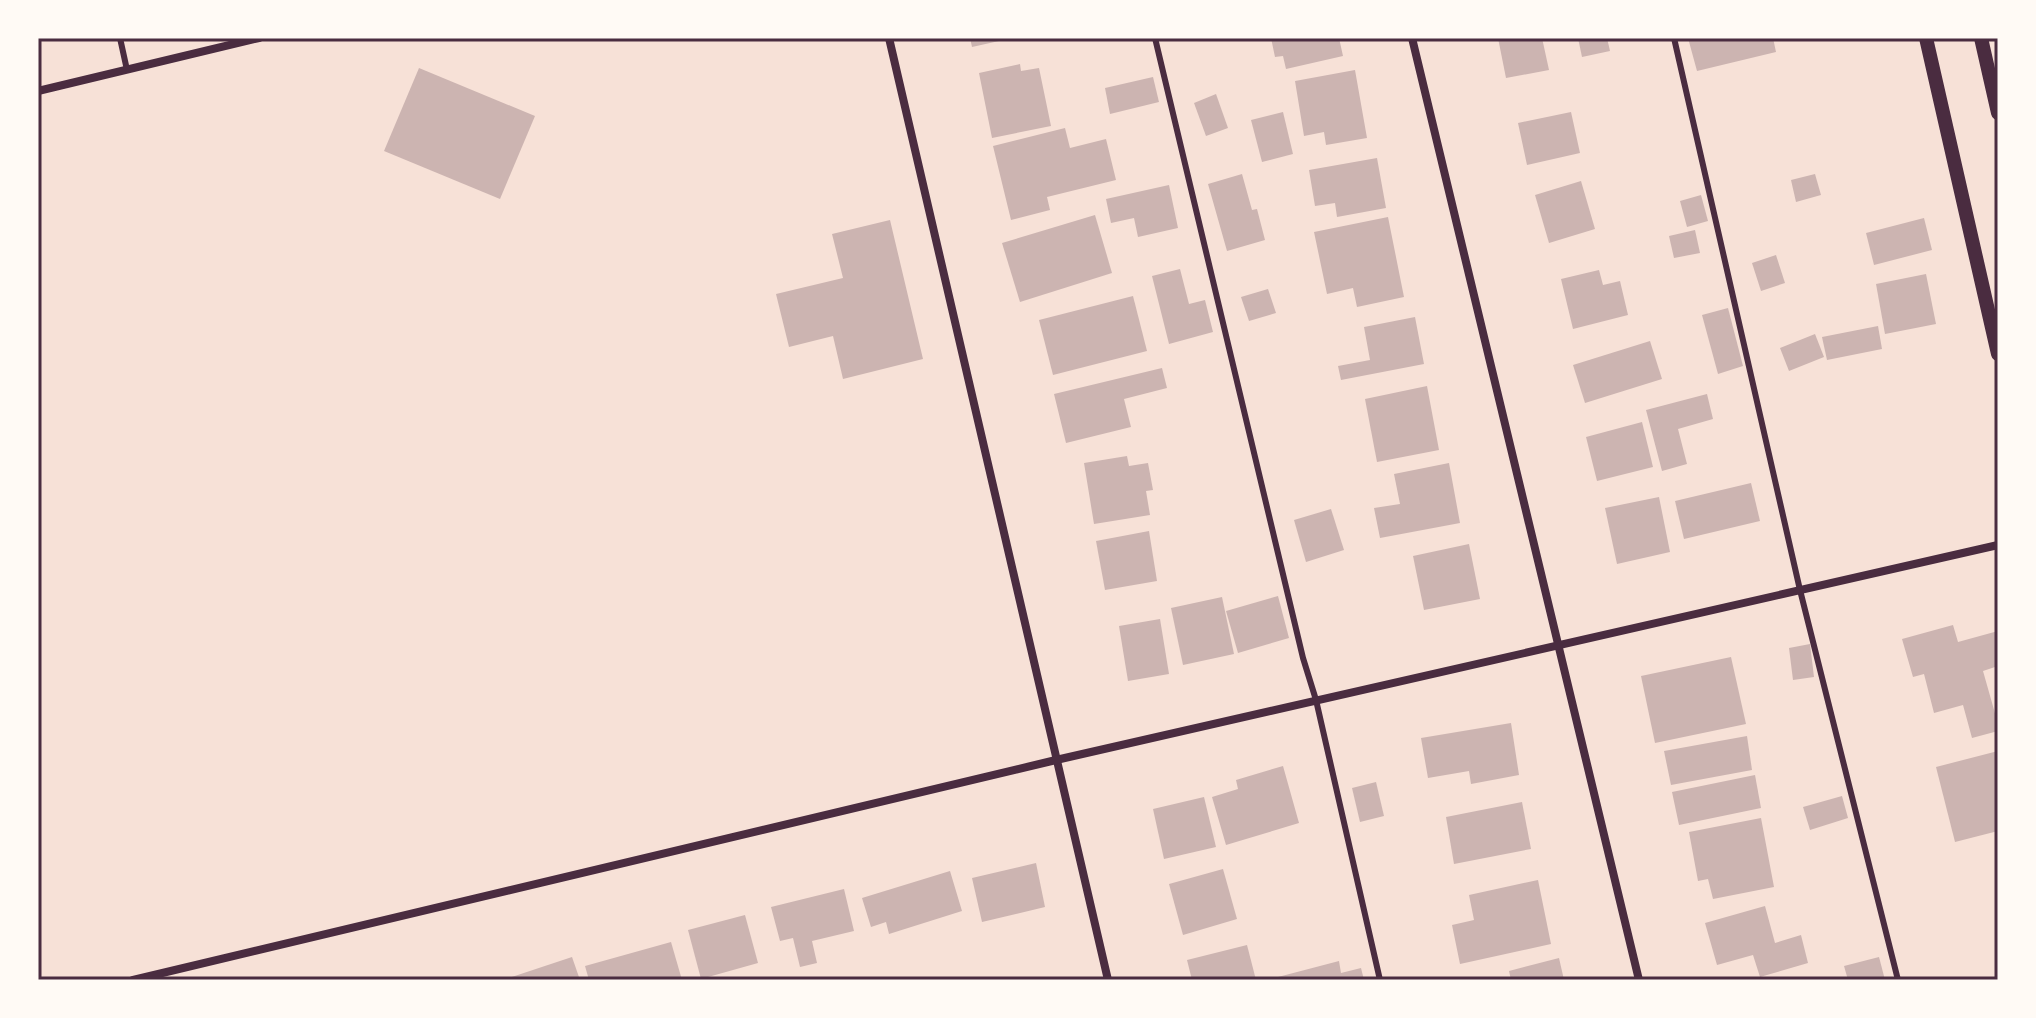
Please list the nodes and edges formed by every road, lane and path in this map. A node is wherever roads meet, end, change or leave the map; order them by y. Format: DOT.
graph roads {
  1 [pos="120,38"];
  2 [pos="259,38"];
  3 [pos="889,38"];
  4 [pos="1155,38"];
  5 [pos="1412,38"];
  6 [pos="1674,38"];
  7 [pos="1926,38"];
  8 [pos="1981,38"];
  9 [pos="127,70"];
  10 [pos="38,91"];
  11 [pos="1998,113"];
  12 [pos="1998,354"];
  13 [pos="1998,545"];
  14 [pos="1800,590"];
  15 [pos="1559,644"];
  16 [pos="1316,700"];
  17 [pos="1056,760"];
  18 [pos="133,980"];
  19 [pos="1108,980"];
  20 [pos="1380,980"];
  21 [pos="1639,980"];
  22 [pos="1898,980"];
  1 -- 9 [label="lane"];
  2 -- 9 [label="street"];
  3 -- 17 [label="street"];
  4 -- 16 [label="lane"];
  5 -- 15 [label="street"];
  6 -- 14 [label="lane"];
  7 -- 12 [label="street"];
  8 -- 11 [label="street"];
  9 -- 10 [label="street"];
  13 -- 14 [label="street"];
  14 -- 15 [label="street"];
  14 -- 22 [label="lane"];
  15 -- 16 [label="street"];
  15 -- 21 [label="street"];
  16 -- 17 [label="street"];
  16 -- 20 [label="lane"];
  17 -- 18 [label="street"];
  17 -- 19 [label="street"];
}
